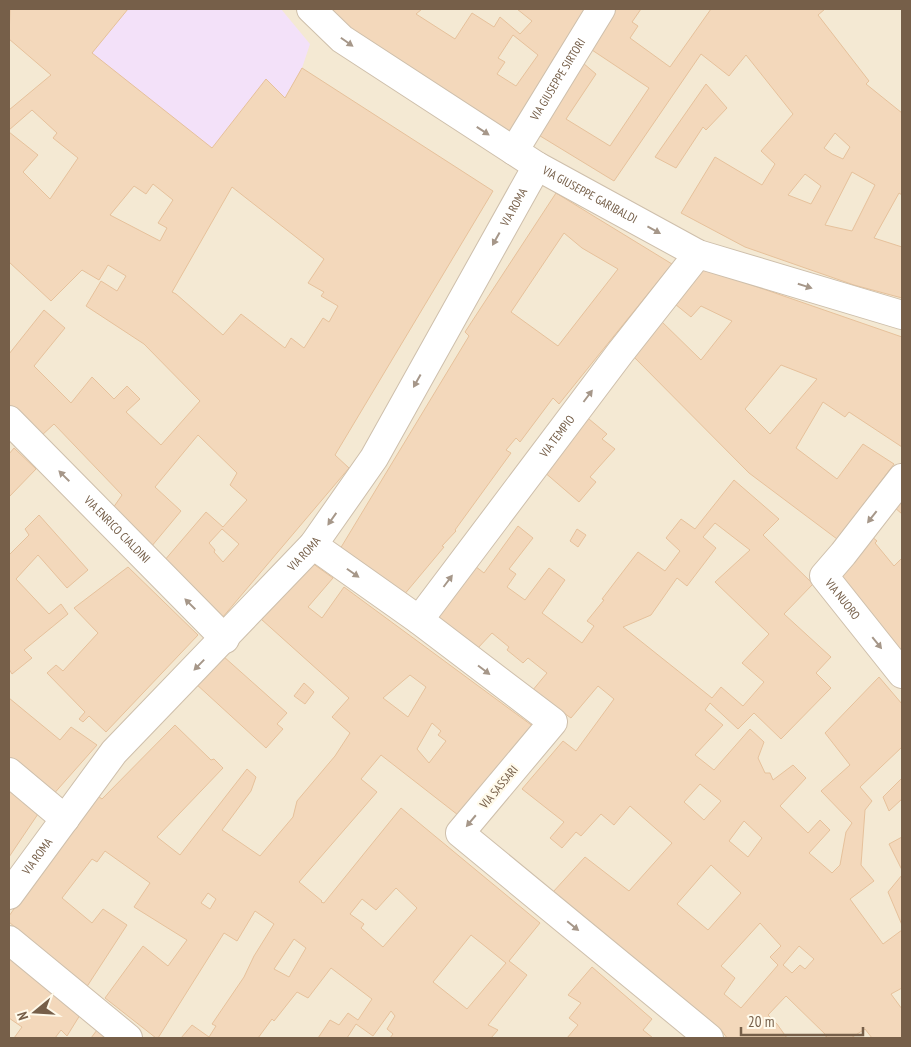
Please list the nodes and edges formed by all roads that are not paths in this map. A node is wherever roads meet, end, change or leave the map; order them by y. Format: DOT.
graph roads {
  1 [pos="312,9"];
  2 [pos="601,9"];
  3 [pos="514,151"];
  4 [pos="537,166"];
  5 [pos="698,254"];
  6 [pos="902,315"];
  7 [pos="9,420"];
  8 [pos="902,478"];
  9 [pos="313,545"];
  10 [pos="419,620"];
  11 [pos="224,639"];
  12 [pos="902,674"];
  13 [pos="9,772"];
  14 [pos="65,819"];
  15 [pos="9,895"];
  16 [pos="9,940"];
  17 [pos="128,1038"];
  18 [pos="709,1038"];
  1 -- 3 [label="street, VIA GIUSEPPE GARIBALDI, one-way"];
  2 -- 3 [label="street, VIA GIUSEPPE SIRTORI"];
  3 -- 4 [label="street, VIA GIUSEPPE GARIBALDI"];
  4 -- 5 [label="street, VIA GIUSEPPE GARIBALDI, one-way"];
  4 -- 9 [label="street, VIA ROMA, one-way"];
  5 -- 6 [label="street, VIA GIUSEPPE GARIBALDI, one-way"];
  10 -- 5 [label="street, VIA TEMPIO, one-way"];
  11 -- 7 [label="street, VIA ENRICO CIALDINI, one-way"];
  8 -- 12 [label="street, VIA NUORO, one-way"];
  9 -- 10 [label="street, VIA SASSARI, one-way"];
  9 -- 11 [label="street, VIA ROMA"];
  10 -- 18 [label="street, VIA SASSARI, one-way"];
  11 -- 14 [label="street, VIA ROMA, one-way"];
  13 -- 14 [label="street"];
  14 -- 15 [label="street, VIA ROMA"];
  16 -- 17 [label="street"];
}
